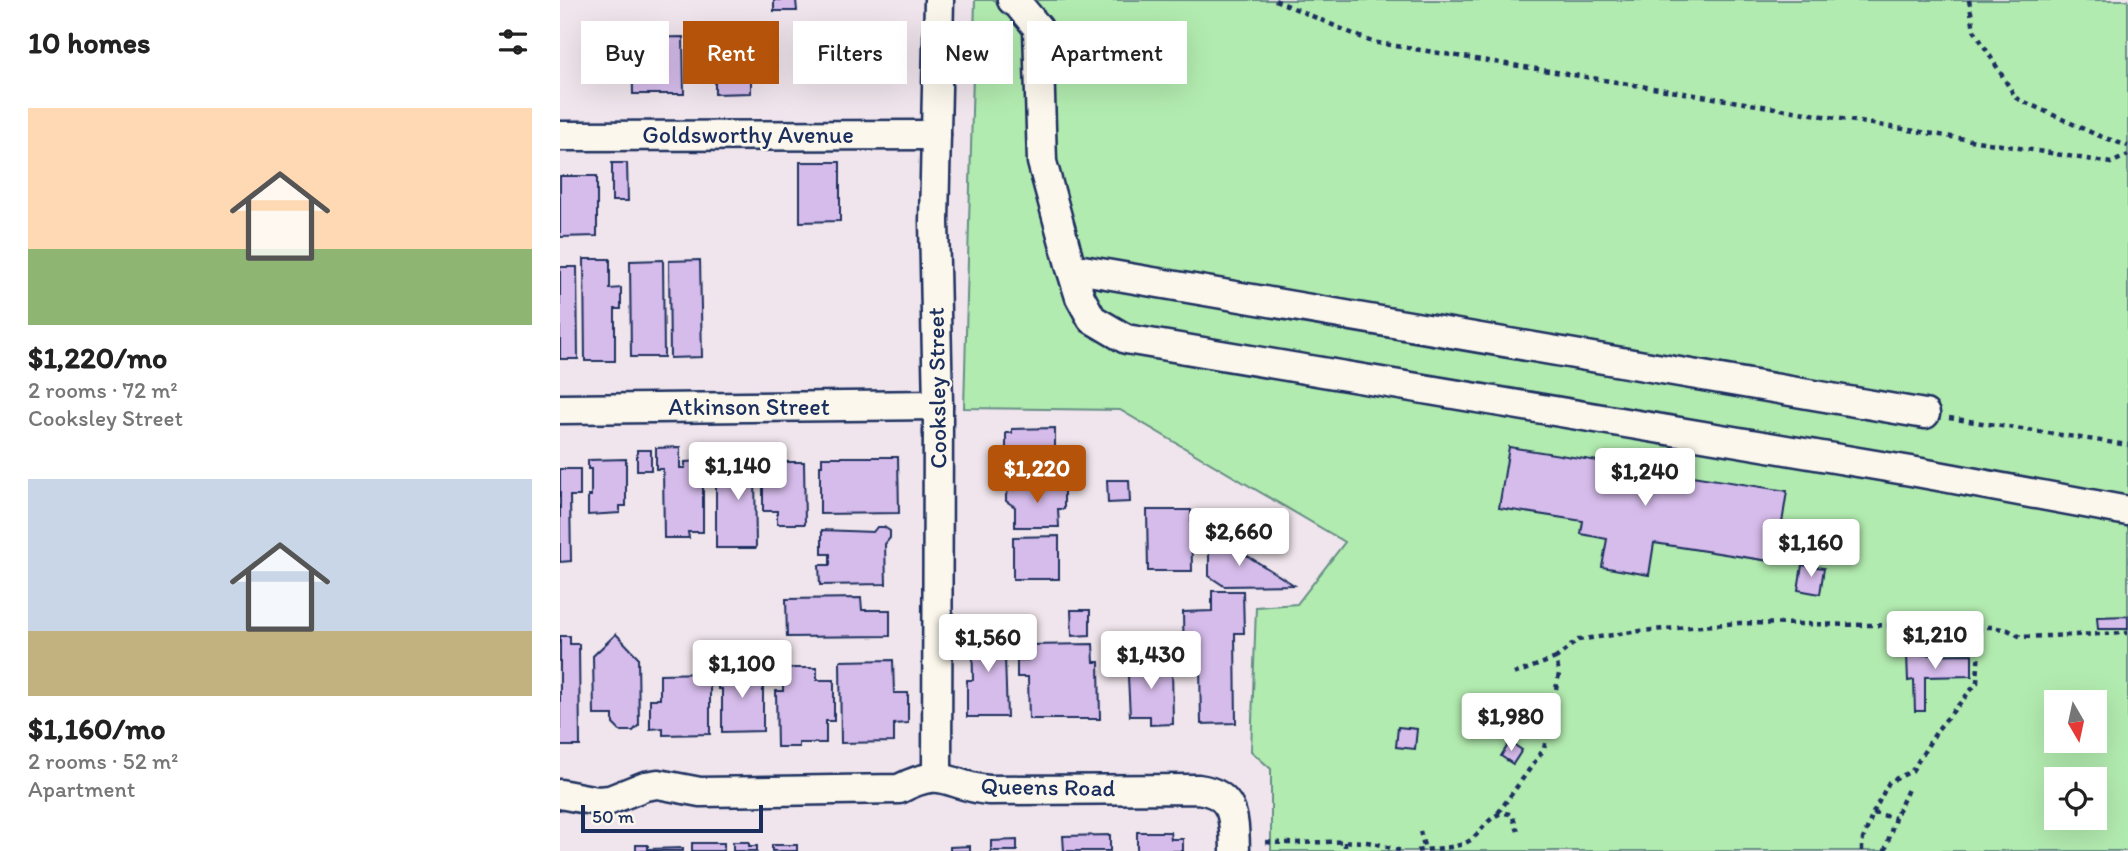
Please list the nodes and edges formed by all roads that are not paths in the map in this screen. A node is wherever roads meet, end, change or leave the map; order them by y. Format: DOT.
graph roads {
  1 [pos="939,0"];
  2 [pos="1012,0"];
  3 [pos="936,135"];
  4 [pos="560,136"];
  5 [pos="1070,268"];
  6 [pos="938,405"];
  7 [pos="560,409"];
  8 [pos="1925,414"];
  9 [pos="2128,511"];
  10 [pos="937,776"];
  11 [pos="560,794"];
  12 [pos="1235,851"];
  1 -- 3 [label="street, Cooksley Street"];
  2 -- 5 [label="street"];
  3 -- 4 [label="street, Goldsworthy Avenue"];
  3 -- 6 [label="street, Cooksley Street"];
  5 -- 8 [label="street"];
  5 -- 9 [label="street"];
  6 -- 7 [label="street, Atkinson Street"];
  6 -- 10 [label="street, Cooksley Street"];
  10 -- 11 [label="street"];
  10 -- 12 [label="street, Queens Road"];
}
